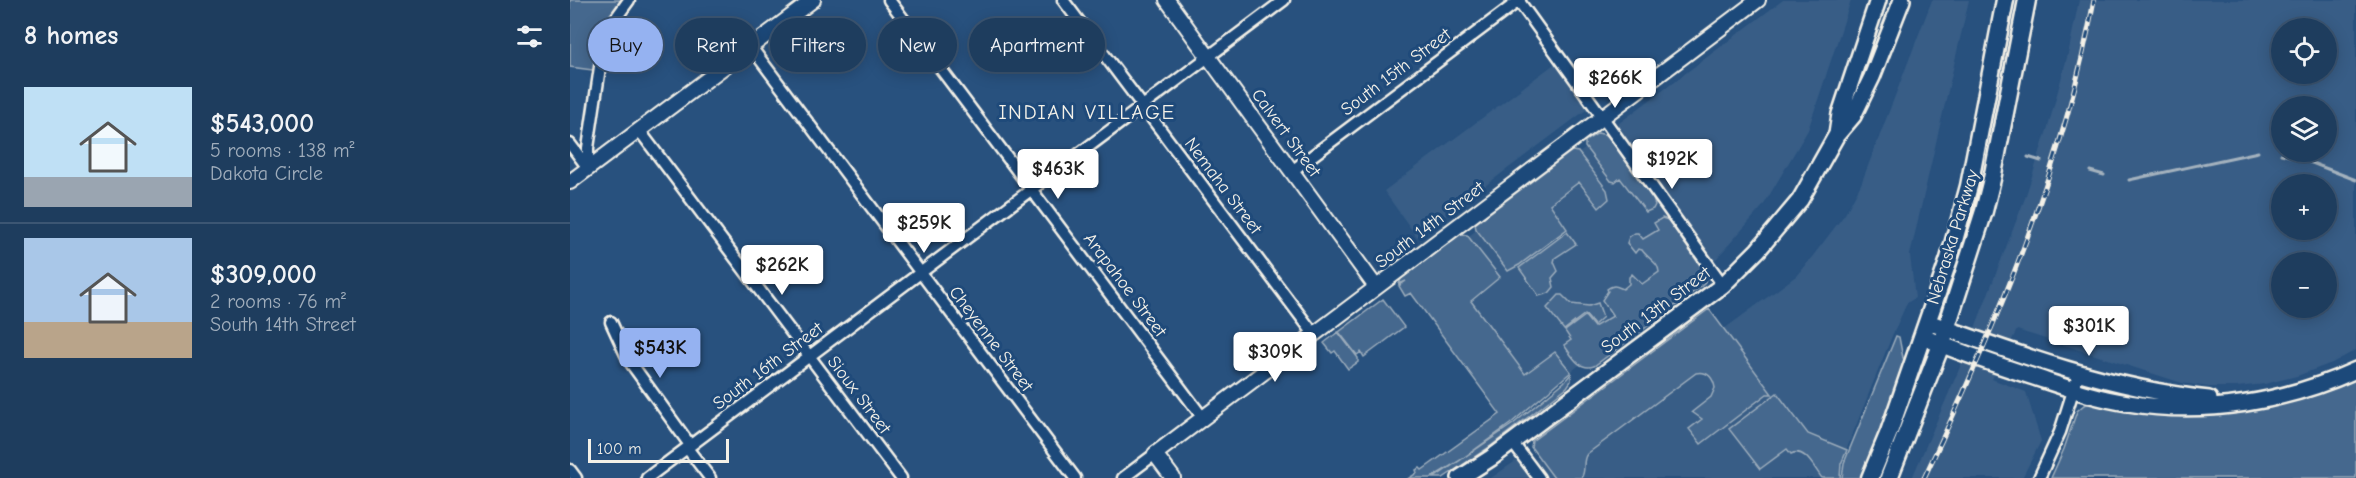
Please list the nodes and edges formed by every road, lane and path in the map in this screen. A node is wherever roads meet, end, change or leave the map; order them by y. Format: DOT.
graph roads {
  1 [pos="629,0"];
  2 [pos="889,0"];
  3 [pos="1063,0"];
  4 [pos="1167,0"];
  5 [pos="1284,0"];
  6 [pos="1519,0"];
  7 [pos="1758,0"];
  8 [pos="1878,0"];
  9 [pos="1902,0"];
  10 [pos="2005,0"];
  11 [pos="807,2"];
  12 [pos="2027,5"];
  13 [pos="758,41"];
  14 [pos="758,56"];
  15 [pos="1208,56"];
  16 [pos="717,72"];
  17 [pos="1142,106"];
  18 [pos="1603,117"];
  19 [pos="639,130"];
  20 [pos="1836,136"];
  21 [pos="570,144"];
  22 [pos="588,169"];
  23 [pos="1292,171"];
  24 [pos="570,182"];
  25 [pos="1031,189"];
  26 [pos="920,273"];
  27 [pos="1723,285"];
  28 [pos="1376,287"];
  29 [pos="611,322"];
  30 [pos="1925,330"];
  31 [pos="1314,334"];
  32 [pos="1943,337"];
  33 [pos="809,356"];
  34 [pos="2356,370"];
  35 [pos="2079,372"];
  36 [pos="2073,390"];
  37 [pos="2248,402"];
  38 [pos="1203,418"];
  39 [pos="1512,442"];
  40 [pos="689,446"];
  41 [pos="1155,454"];
  42 [pos="570,470"];
  43 [pos="576,478"];
  44 [pos="647,478"];
  45 [pos="710,478"];
  46 [pos="901,478"];
  47 [pos="1075,478"];
  48 [pos="1123,478"];
  49 [pos="1173,478"];
  50 [pos="1460,478"];
  51 [pos="1539,478"];
  52 [pos="1870,478"];
  53 [pos="1889,478"];
  54 [pos="2039,478"];
  1 -- 22 [label="street"];
  2 -- 25 [label="street, Arapahoe Street"];
  3 -- 17 [label="street, Nemaha Street"];
  4 -- 15 [label="street, Calvert Street"];
  5 -- 15 [label="street, South 16th Street"];
  6 -- 18 [label="street"];
  6 -- 23 [label="street, South 15th Street"];
  7 -- 18 [label="street, South 14th Street"];
  8 -- 20 [label="main road, South 13th Street"];
  9 -- 20 [label="main road, South 13th Street"];
  10 -- 30 [label="main road, Nebraska Parkway"];
  11 -- 13 [label="street"];
  12 -- 32 [label="main road, Nebraska Parkway"];
  14 -- 26 [label="street, Cheyenne Street"];
  15 -- 17 [label="street, South 16th Street"];
  15 -- 23 [label="street, Calvert Street"];
  16 -- 19 [label="street"];
  17 -- 25 [label="street, South 16th Street"];
  17 -- 31 [label="street, Nemaha Street"];
  18 -- 27 [label="street"];
  18 -- 28 [label="street, South 14th Street"];
  19 -- 22 [label="street"];
  19 -- 33 [label="street, Sioux Street"];
  20 -- 27 [label="main road, South 13th Street"];
  21 -- 22 [label="street"];
  22 -- 24 [label="street"];
  23 -- 28 [label="street, Calvert Street"];
  25 -- 26 [label="street, South 16th Street"];
  25 -- 38 [label="street, Arapahoe Street"];
  26 -- 33 [label="street, South 16th Street"];
  26 -- 47 [label="street, Cheyenne Street"];
  27 -- 39 [label="main road, South 13th Street"];
  28 -- 31 [label="street, South 14th Street"];
  29 -- 40 [label="street"];
  30 -- 32 [label="main road"];
  30 -- 52 [label="main road, Nebraska Parkway"];
  31 -- 38 [label="street, South 14th Street"];
  32 -- 35 [label="main road"];
  32 -- 36 [label="main road"];
  32 -- 53 [label="main road, Nebraska Parkway"];
  33 -- 40 [label="street, South 16th Street"];
  33 -- 46 [label="street, Sioux Street"];
  34 -- 37 [label="main road"];
  35 -- 36 [label="street"];
  35 -- 37 [label="main road"];
  36 -- 37 [label="main road"];
  36 -- 54 [label="street"];
  38 -- 41 [label="street, South 14th Street"];
  39 -- 50 [label="main road, South 13th Street"];
  39 -- 51 [label="street"];
  40 -- 44 [label="street, South 16th Street"];
  40 -- 45 [label="street"];
  41 -- 48 [label="street, South 14th Street"];
  41 -- 49 [label="street"];
  42 -- 43 [label="street"];
}
